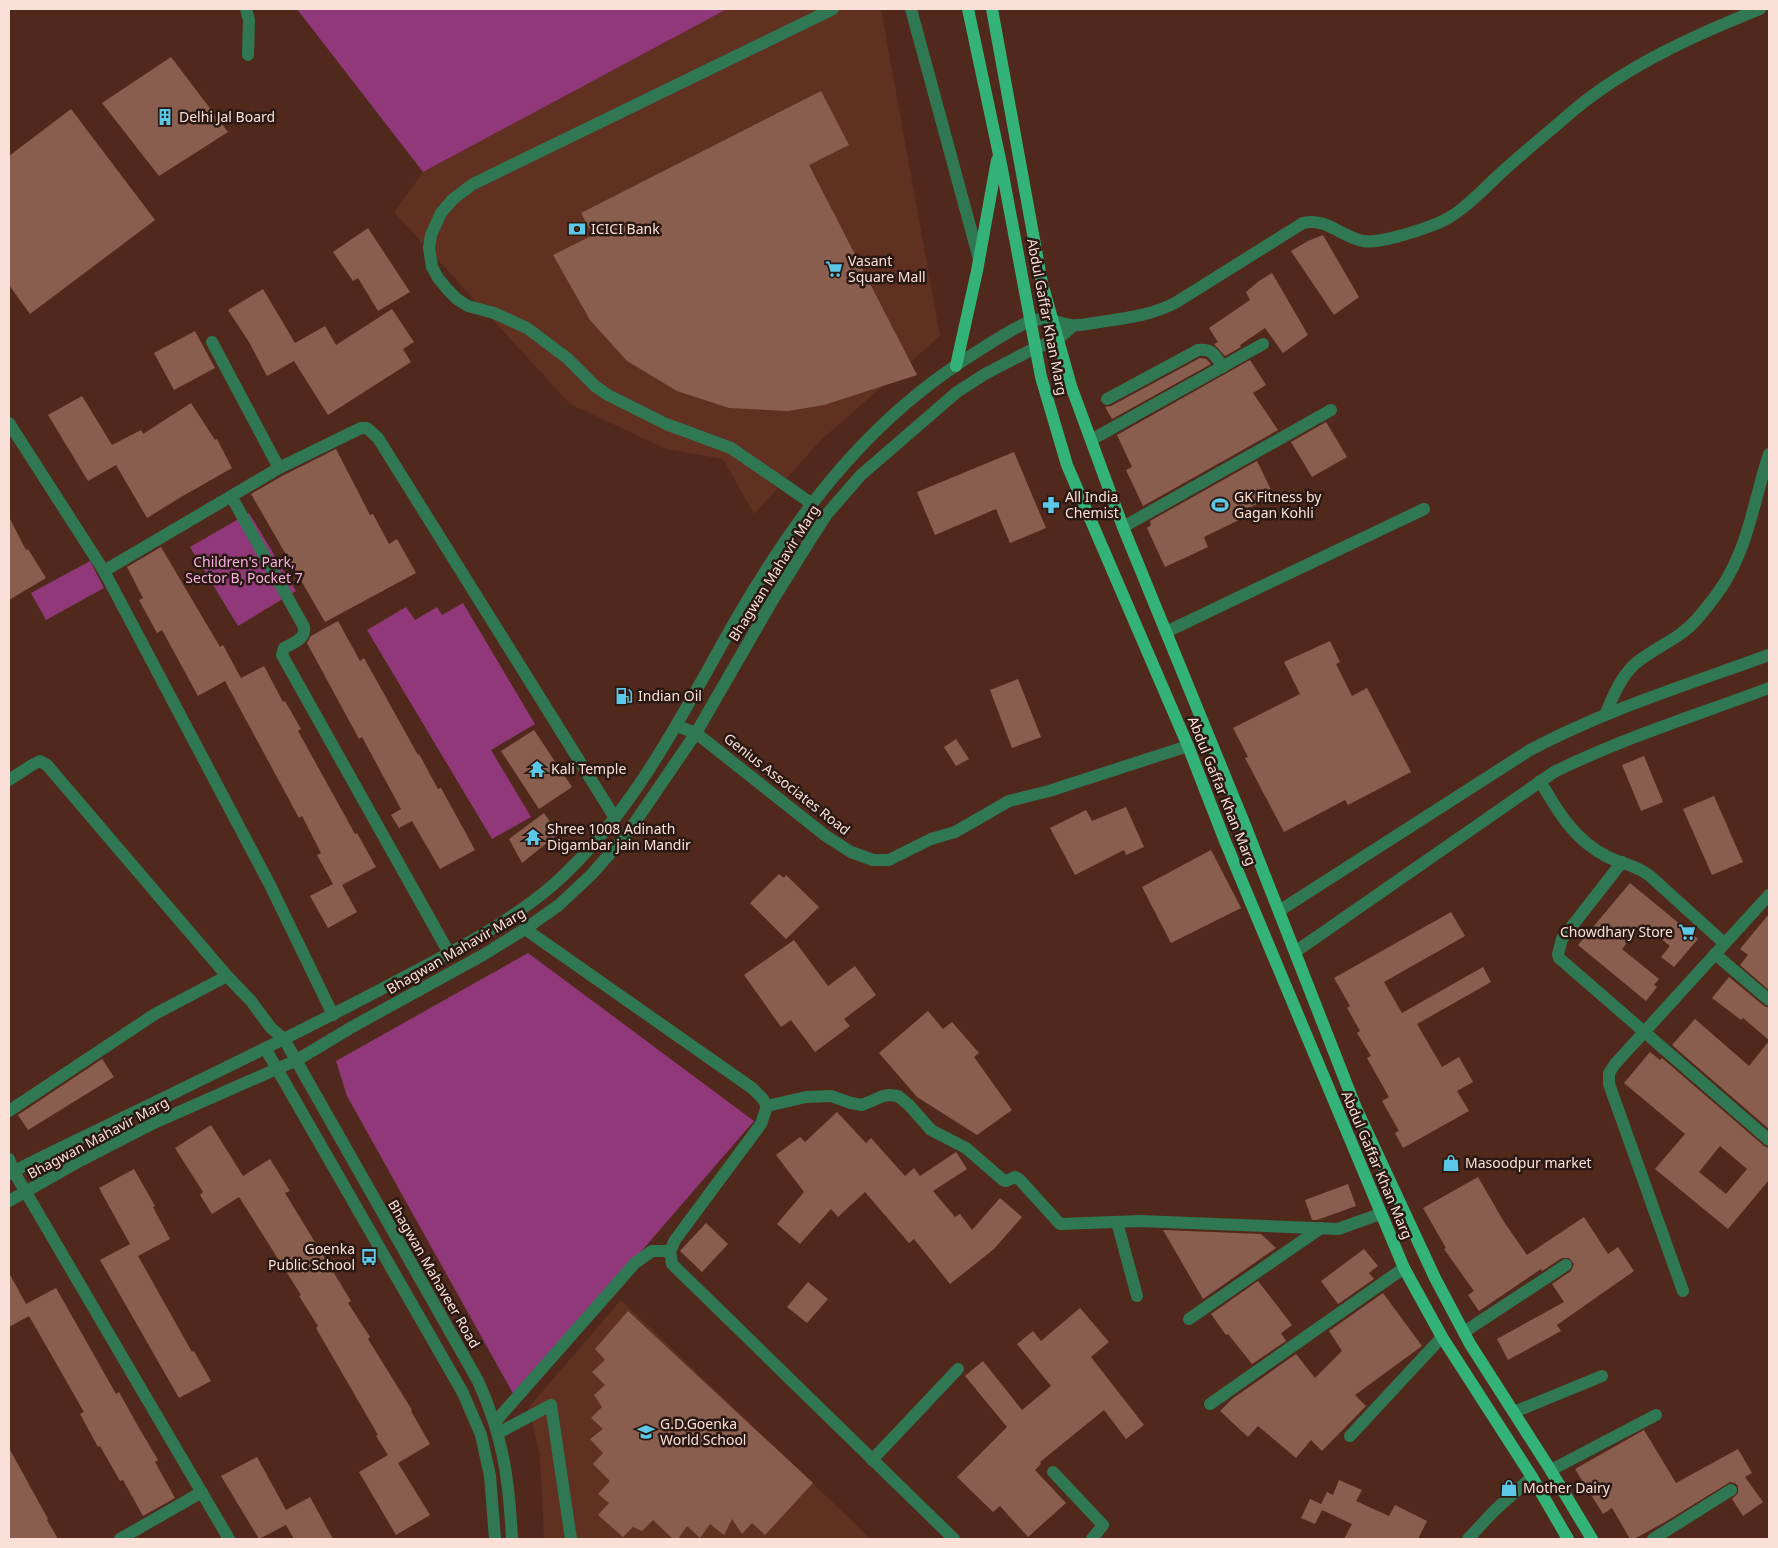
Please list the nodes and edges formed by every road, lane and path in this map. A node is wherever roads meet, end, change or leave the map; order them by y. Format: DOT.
graph roads {
  1 [pos="246,9"];
  2 [pos="832,9"];
  3 [pos="911,9"];
  4 [pos="968,9"];
  5 [pos="992,9"];
  6 [pos="1760,9"];
  7 [pos="248,55"];
  8 [pos="999,152"];
  9 [pos="979,259"];
  10 [pos="1051,318"];
  11 [pos="1030,321"];
  12 [pos="1073,326"];
  13 [pos="1057,340"];
  14 [pos="212,342"];
  15 [pos="1263,344"];
  16 [pos="1035,348"];
  17 [pos="956,366"];
  18 [pos="1223,367"];
  19 [pos="1107,399"];
  20 [pos="1331,410"];
  21 [pos="9,423"];
  22 [pos="1091,440"];
  23 [pos="1769,454"];
  24 [pos="279,468"];
  25 [pos="231,496"];
  26 [pos="811,503"];
  27 [pos="1424,509"];
  28 [pos="1123,527"];
  29 [pos="104,571"];
  30 [pos="1166,632"];
  31 [pos="1769,655"];
  32 [pos="1769,688"];
  33 [pos="1605,715"];
  34 [pos="677,726"];
  35 [pos="696,733"];
  36 [pos="1188,746"];
  37 [pos="9,780"];
  38 [pos="1540,781"];
  39 [pos="615,818"];
  40 [pos="1622,862"];
  41 [pos="1769,895"];
  42 [pos="1279,911"];
  43 [pos="525,929"];
  44 [pos="1724,943"];
  45 [pos="1295,952"];
  46 [pos="449,953"];
  47 [pos="1715,954"];
  48 [pos="227,976"];
  49 [pos="1769,1000"];
  50 [pos="333,1015"];
  51 [pos="1644,1031"];
  52 [pos="284,1039"];
  53 [pos="265,1048"];
  54 [pos="297,1060"];
  55 [pos="278,1070"];
  56 [pos="767,1106"];
  57 [pos="9,1111"];
  58 [pos="1769,1140"];
  59 [pos="9,1159"];
  60 [pos="11,1173"];
  61 [pos="26,1193"];
  62 [pos="9,1201"];
  63 [pos="1380,1214"];
  64 [pos="1117,1222"];
  65 [pos="1321,1228"];
  66 [pos="670,1251"];
  67 [pos="1566,1265"];
  68 [pos="1404,1268"];
  69 [pos="1683,1291"];
  70 [pos="1137,1296"];
  71 [pos="1189,1319"];
  72 [pos="1464,1332"];
  73 [pos="1442,1337"];
  74 [pos="958,1369"];
  75 [pos="1602,1376"];
  76 [pos="1210,1404"];
  77 [pos="1514,1412"];
  78 [pos="1656,1415"];
  79 [pos="496,1427"];
  80 [pos="1350,1436"];
  81 [pos="872,1460"];
  82 [pos="1551,1470"];
  83 [pos="1053,1472"];
  84 [pos="1532,1477"];
  85 [pos="1731,1490"];
  86 [pos="202,1492"];
  87 [pos="120,1539"];
  88 [pos="229,1539"];
  89 [pos="495,1539"];
  90 [pos="512,1539"];
  91 [pos="571,1539"];
  92 [pos="954,1539"];
  93 [pos="1092,1539"];
  94 [pos="1468,1539"];
  95 [pos="1568,1539"];
  96 [pos="1592,1539"];
  97 [pos="1653,1539"];
  1 -- 7 [label="street"];
  2 -- 26 [label="street"];
  3 -- 9 [label="street"];
  4 -- 8 [label="main road, Abdul Gaffar Khan Marg"];
  5 -- 10 [label="main road, Abdul Gaffar Khan Marg"];
  6 -- 12 [label="street"];
  8 -- 9 [label="main road"];
  8 -- 11 [label="main road, Abdul Gaffar Khan Marg"];
  9 -- 17 [label="main road"];
  10 -- 11 [label="street, Bhagwan Mahavir Marg"];
  10 -- 12 [label="street, Bhagwan Mahavir Marg"];
  10 -- 13 [label="main road, Abdul Gaffar Khan Marg"];
  11 -- 16 [label="main road, Abdul Gaffar Khan Marg"];
  11 -- 17 [label="street, Bhagwan Mahavir Marg"];
  12 -- 13 [label="street, Bhagwan Mahavir Marg"];
  13 -- 16 [label="street, Bhagwan Mahavir Marg"];
  13 -- 22 [label="main road, Abdul Gaffar Khan Marg"];
  14 -- 24 [label="street"];
  15 -- 18 [label="street"];
  16 -- 35 [label="street, Bhagwan Mahavir Marg"];
  16 -- 36 [label="main road, Abdul Gaffar Khan Marg"];
  17 -- 26 [label="street, Bhagwan Mahavir Marg"];
  18 -- 19 [label="street"];
  18 -- 22 [label="street"];
  20 -- 28 [label="street"];
  21 -- 29 [label="street"];
  22 -- 28 [label="main road, Abdul Gaffar Khan Marg"];
  23 -- 33 [label="street"];
  24 -- 25 [label="street"];
  24 -- 39 [label="street"];
  25 -- 29 [label="street"];
  25 -- 46 [label="street"];
  26 -- 34 [label="street, Bhagwan Mahavir Marg"];
  27 -- 30 [label="street"];
  28 -- 30 [label="main road, Abdul Gaffar Khan Marg"];
  29 -- 50 [label="street"];
  30 -- 42 [label="main road, Abdul Gaffar Khan Marg"];
  31 -- 33 [label="street"];
  32 -- 38 [label="street"];
  33 -- 42 [label="street"];
  34 -- 35 [label="street, Genius Associates Road"];
  34 -- 39 [label="street, Bhagwan Mahavir Marg"];
  35 -- 36 [label="street, Genius Associates Road"];
  35 -- 43 [label="street, Bhagwan Mahavir Marg"];
  36 -- 63 [label="main road, Abdul Gaffar Khan Marg"];
  37 -- 48 [label="street, Bhagwan Mahaveer Road"];
  38 -- 40 [label="street"];
  38 -- 45 [label="street"];
  39 -- 46 [label="street, Bhagwan Mahavir Marg"];
  40 -- 44 [label="street"];
  40 -- 51 [label="street"];
  41 -- 44 [label="street"];
  42 -- 45 [label="main road, Abdul Gaffar Khan Marg"];
  43 -- 54 [label="street, Bhagwan Mahavir Marg"];
  43 -- 56 [label="street"];
  44 -- 47 [label="street"];
  45 -- 72 [label="main road, Abdul Gaffar Khan Marg"];
  46 -- 50 [label="street, Bhagwan Mahavir Marg"];
  47 -- 49 [label="street"];
  47 -- 51 [label="street"];
  48 -- 52 [label="street, Bhagwan Mahaveer Road"];
  48 -- 57 [label="street"];
  50 -- 52 [label="street, Bhagwan Mahavir Marg"];
  51 -- 58 [label="street"];
  51 -- 69 [label="street"];
  52 -- 53 [label="street, Bhagwan Mahavir Marg"];
  52 -- 54 [label="street, Bhagwan Mahaveer Road"];
  53 -- 55 [label="street"];
  53 -- 60 [label="street, Bhagwan Mahavir Marg"];
  54 -- 55 [label="street, Bhagwan Mahavir Marg"];
  54 -- 79 [label="street, Bhagwan Mahaveer Road"];
  55 -- 61 [label="street, Bhagwan Mahavir Marg"];
  55 -- 89 [label="street"];
  56 -- 64 [label="street"];
  56 -- 66 [label="street"];
  59 -- 60 [label="street"];
  60 -- 61 [label="street"];
  61 -- 62 [label="street, Bhagwan Mahavir Marg"];
  61 -- 86 [label="street"];
  63 -- 65 [label="street"];
  63 -- 68 [label="main road, Abdul Gaffar Khan Marg"];
  64 -- 65 [label="street"];
  64 -- 70 [label="street"];
  65 -- 71 [label="street"];
  66 -- 79 [label="street"];
  66 -- 81 [label="street"];
  67 -- 72 [label="street"];
  68 -- 73 [label="main road, Abdul Gaffar Khan Marg"];
  68 -- 76 [label="street"];
  72 -- 77 [label="main road, Abdul Gaffar Khan Marg"];
  73 -- 80 [label="street"];
  73 -- 84 [label="main road, Abdul Gaffar Khan Marg"];
  74 -- 81 [label="street"];
  75 -- 77 [label="street"];
  77 -- 82 [label="main road, Abdul Gaffar Khan Marg"];
  78 -- 82 [label="street"];
  79 -- 90 [label="street, Bhagwan Mahaveer Road"];
  79 -- 91 [label="street"];
  81 -- 92 [label="street"];
  82 -- 96 [label="main road, Abdul Gaffar Khan Marg"];
  83 -- 93 [label="street"];
  84 -- 94 [label="street"];
  84 -- 95 [label="main road, Abdul Gaffar Khan Marg"];
  85 -- 97 [label="street"];
  86 -- 87 [label="street"];
  86 -- 88 [label="street"];
}
